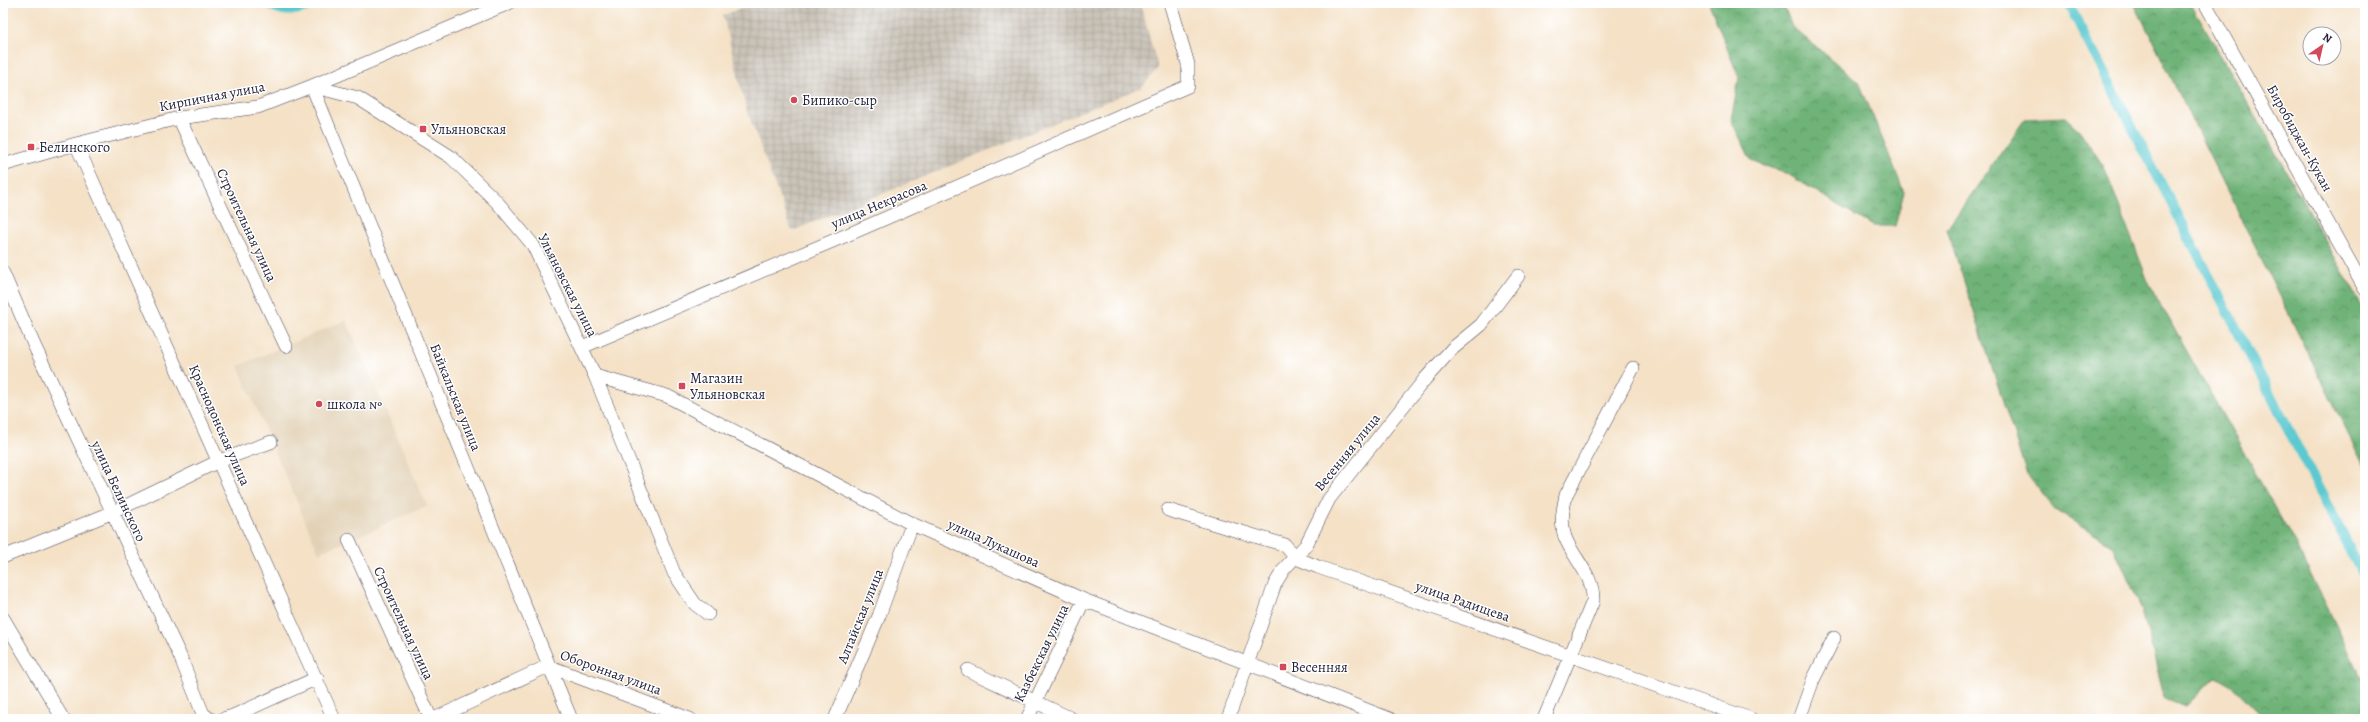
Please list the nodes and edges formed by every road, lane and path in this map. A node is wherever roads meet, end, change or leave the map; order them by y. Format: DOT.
graph roads {
  1 [pos="508,3"];
  2 [pos="1170,3"];
  3 [pos="2205,3"];
  4 [pos="312,86"];
  5 [pos="179,118"];
  6 [pos="76,144"];
  7 [pos="3,165"];
  8 [pos="3,273"];
  9 [pos="1518,276"];
  10 [pos="2365,289"];
  11 [pos="286,346"];
  12 [pos="582,347"];
  13 [pos="1633,368"];
  14 [pos="596,376"];
  15 [pos="271,442"];
  16 [pos="219,461"];
  17 [pos="1168,510"];
  18 [pos="111,513"];
  19 [pos="912,524"];
  20 [pos="349,540"];
  21 [pos="5,552"];
  22 [pos="1296,558"];
  23 [pos="1084,600"];
  24 [pos="708,614"];
  25 [pos="3,618"];
  26 [pos="1834,638"];
  27 [pos="1572,656"];
  28 [pos="1246,664"];
  29 [pos="548,666"];
  30 [pos="968,670"];
  31 [pos="317,678"];
  32 [pos="1036,701"];
  33 [pos="63,719"];
  34 [pos="210,719"];
  35 [pos="223,719"];
  36 [pos="334,719"];
  37 [pos="431,719"];
  38 [pos="434,719"];
  39 [pos="571,719"];
  40 [pos="690,719"];
  41 [pos="835,719"];
  42 [pos="1027,719"];
  43 [pos="1072,719"];
  44 [pos="1228,719"];
  45 [pos="1390,719"];
  46 [pos="1544,719"];
  47 [pos="1751,719"];
  48 [pos="1799,719"];
  1 -- 4 [label="street, Кирпичная улица"];
  2 -- 12 [label="street, улица Некрасова"];
  3 -- 10 [label="street, Биробиджан-Кукан"];
  4 -- 5 [label="street, Кирпичная улица"];
  4 -- 12 [label="street, Ульяновская улица"];
  4 -- 29 [label="street, Байкальская улица"];
  5 -- 6 [label="street, Кирпичная улица"];
  5 -- 11 [label="street, Строительная улица"];
  6 -- 7 [label="street, Кирпичная улица"];
  6 -- 16 [label="street, Краснодонская улица"];
  8 -- 18 [label="street, улица Белинского"];
  9 -- 22 [label="street, Весенняя улица"];
  12 -- 14 [label="street, Ульяновская улица"];
  13 -- 27 [label="street"];
  14 -- 19 [label="street, улица Лукашова"];
  14 -- 24 [label="street, Ульяновская улица"];
  15 -- 16 [label="street"];
  16 -- 18 [label="street"];
  16 -- 31 [label="street, Краснодонская улица"];
  17 -- 22 [label="street, улица Радищева"];
  18 -- 21 [label="street"];
  18 -- 34 [label="street, улица Белинского"];
  19 -- 23 [label="street, улица Лукашова"];
  19 -- 41 [label="street, Алтайская улица"];
  20 -- 37 [label="street, Строительная улица"];
  22 -- 27 [label="street, улица Радищева"];
  22 -- 28 [label="street, Весенняя улица"];
  23 -- 28 [label="street, улица Лукашова"];
  23 -- 32 [label="street, Казбекская улица"];
  25 -- 33 [label="street"];
  26 -- 48 [label="street"];
  27 -- 46 [label="street"];
  27 -- 47 [label="street, улица Радищева"];
  28 -- 44 [label="street, Весенняя улица"];
  28 -- 45 [label="street, улица Лукашова"];
  29 -- 38 [label="street, Оборонная улица"];
  29 -- 39 [label="street, Байкальская улица"];
  29 -- 40 [label="street, Оборонная улица"];
  30 -- 32 [label="street"];
  31 -- 35 [label="street"];
  31 -- 36 [label="street, Краснодонская улица"];
  32 -- 42 [label="street, Казбекская улица"];
  32 -- 43 [label="street"];
}
